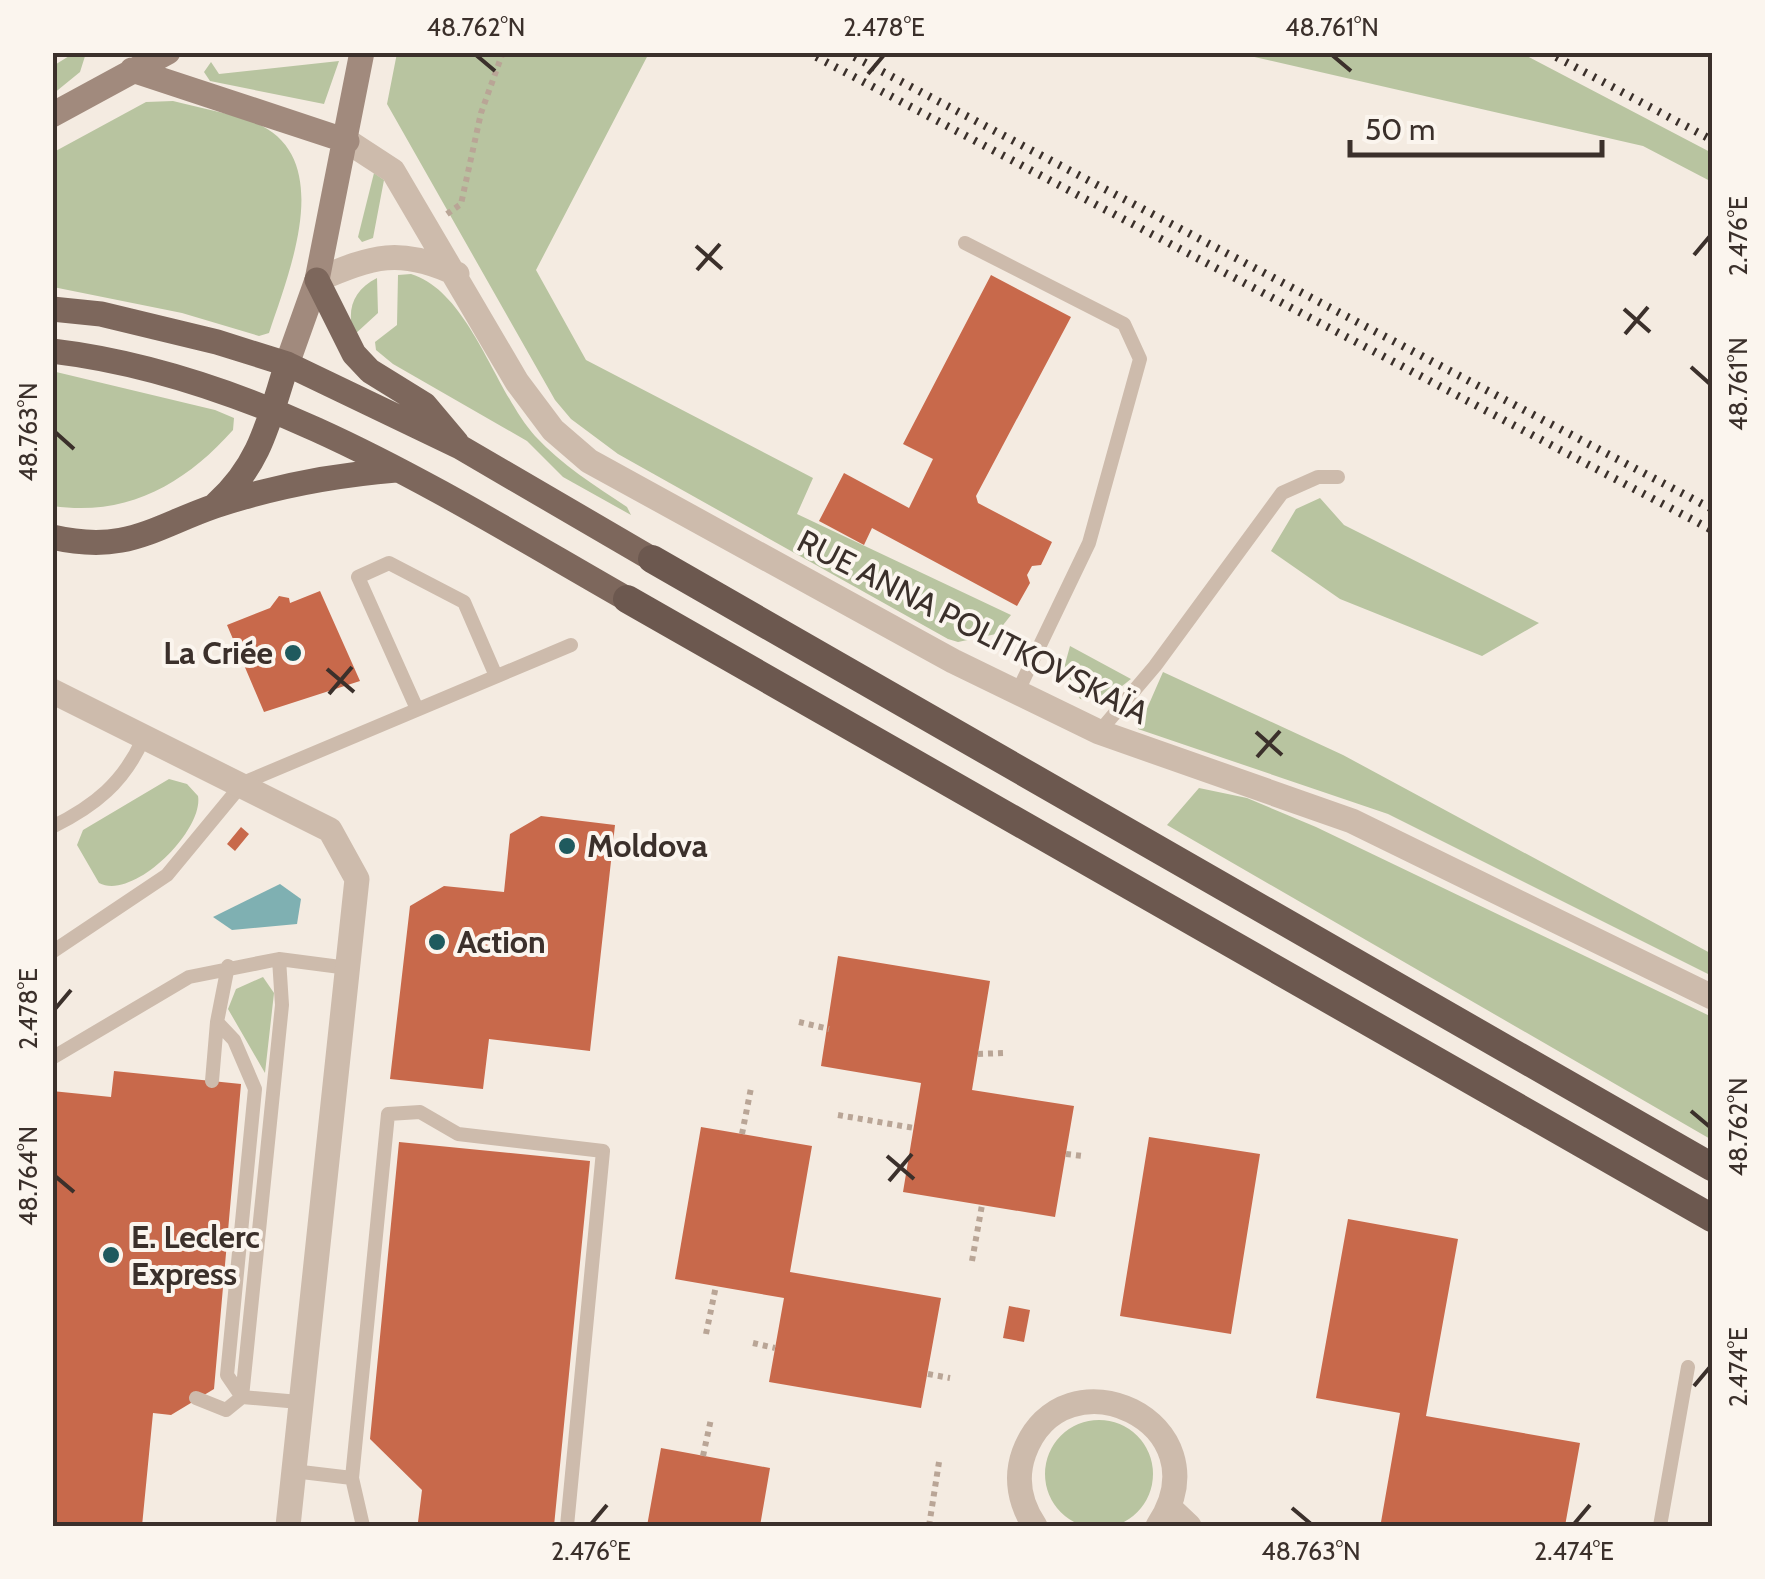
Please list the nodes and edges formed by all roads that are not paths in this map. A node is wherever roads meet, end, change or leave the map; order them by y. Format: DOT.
graph roads {
  1 [pos="168,52"];
  2 [pos="362,52"];
  3 [pos="127,61"];
  4 [pos="52,116"];
  5 [pos="347,141"];
  6 [pos="965,243"];
  7 [pos="457,274"];
  8 [pos="317,280"];
  9 [pos="52,309"];
  10 [pos="52,351"];
  11 [pos="286,364"];
  12 [pos="272,412"];
  13 [pos="460,447"];
  14 [pos="401,470"];
  15 [pos="1338,477"];
  16 [pos="214,506"];
  17 [pos="52,537"];
  18 [pos="652,558"];
  19 [pos="627,599"];
  20 [pos="571,644"];
  21 [pos="496,676"];
  22 [pos="52,691"];
  23 [pos="1017,693"];
  24 [pos="417,708"];
  25 [pos="1099,732"];
  26 [pos="143,739"];
  27 [pos="243,783"];
  28 [pos="52,826"];
  29 [pos="52,952"];
  30 [pos="279,959"];
  31 [pos="228,966"];
  32 [pos="348,968"];
  33 [pos="1712,997"];
  34 [pos="217,1022"];
  35 [pos="52,1058"];
  36 [pos="212,1081"];
  37 [pos="1712,1166"];
  38 [pos="1712,1218"];
  39 [pos="1688,1368"];
  40 [pos="242,1397"];
  41 [pos="196,1398"];
  42 [pos="299,1402"];
  43 [pos="293,1471"];
  44 [pos="352,1478"];
  45 [pos="1164,1517"];
  46 [pos="288,1526"];
  47 [pos="364,1526"];
  48 [pos="567,1526"];
  49 [pos="1035,1526"];
  50 [pos="1189,1526"];
  51 [pos="1660,1526"];
  1 -- 3 [label="main road"];
  2 -- 5 [label="main road"];
  3 -- 4 [label="main road"];
  3 -- 5 [label="main road"];
  5 -- 7 [label="street, RUE ANNA POLITKOVSKAÏA"];
  5 -- 8 [label="main road"];
  6 -- 23 [label="lane"];
  7 -- 8 [label="street"];
  7 -- 23 [label="street, RUE ANNA POLITKOVSKAÏA"];
  8 -- 11 [label="main road"];
  8 -- 13 [label="main road"];
  9 -- 11 [label="main road"];
  10 -- 12 [label="main road"];
  11 -- 12 [label="main road"];
  11 -- 13 [label="main road"];
  12 -- 14 [label="main road"];
  12 -- 16 [label="main road"];
  13 -- 18 [label="main road"];
  14 -- 16 [label="main road"];
  14 -- 19 [label="main road"];
  15 -- 25 [label="lane"];
  16 -- 17 [label="main road"];
  18 -- 37 [label="highway"];
  19 -- 38 [label="highway"];
  20 -- 21 [label="lane"];
  21 -- 24 [label="lane"];
  21 -- 24 [label="lane"];
  22 -- 26 [label="street"];
  23 -- 25 [label="street, RUE ANNA POLITKOVSKAÏA"];
  24 -- 27 [label="lane"];
  25 -- 33 [label="street, RUE ANNA POLITKOVSKAÏA"];
  26 -- 27 [label="street"];
  26 -- 28 [label="lane"];
  27 -- 29 [label="lane"];
  27 -- 32 [label="street"];
  30 -- 31 [label="lane"];
  30 -- 32 [label="lane"];
  30 -- 40 [label="lane"];
  31 -- 34 [label="lane"];
  31 -- 35 [label="lane"];
  32 -- 42 [label="street"];
  34 -- 36 [label="lane"];
  34 -- 40 [label="lane"];
  39 -- 51 [label="lane"];
  40 -- 41 [label="lane"];
  40 -- 42 [label="lane"];
  42 -- 43 [label="street"];
  43 -- 44 [label="lane"];
  43 -- 46 [label="street"];
  44 -- 47 [label="lane"];
  44 -- 48 [label="lane"];
  45 -- 49 [label="street"];
  45 -- 50 [label="street"];
}
